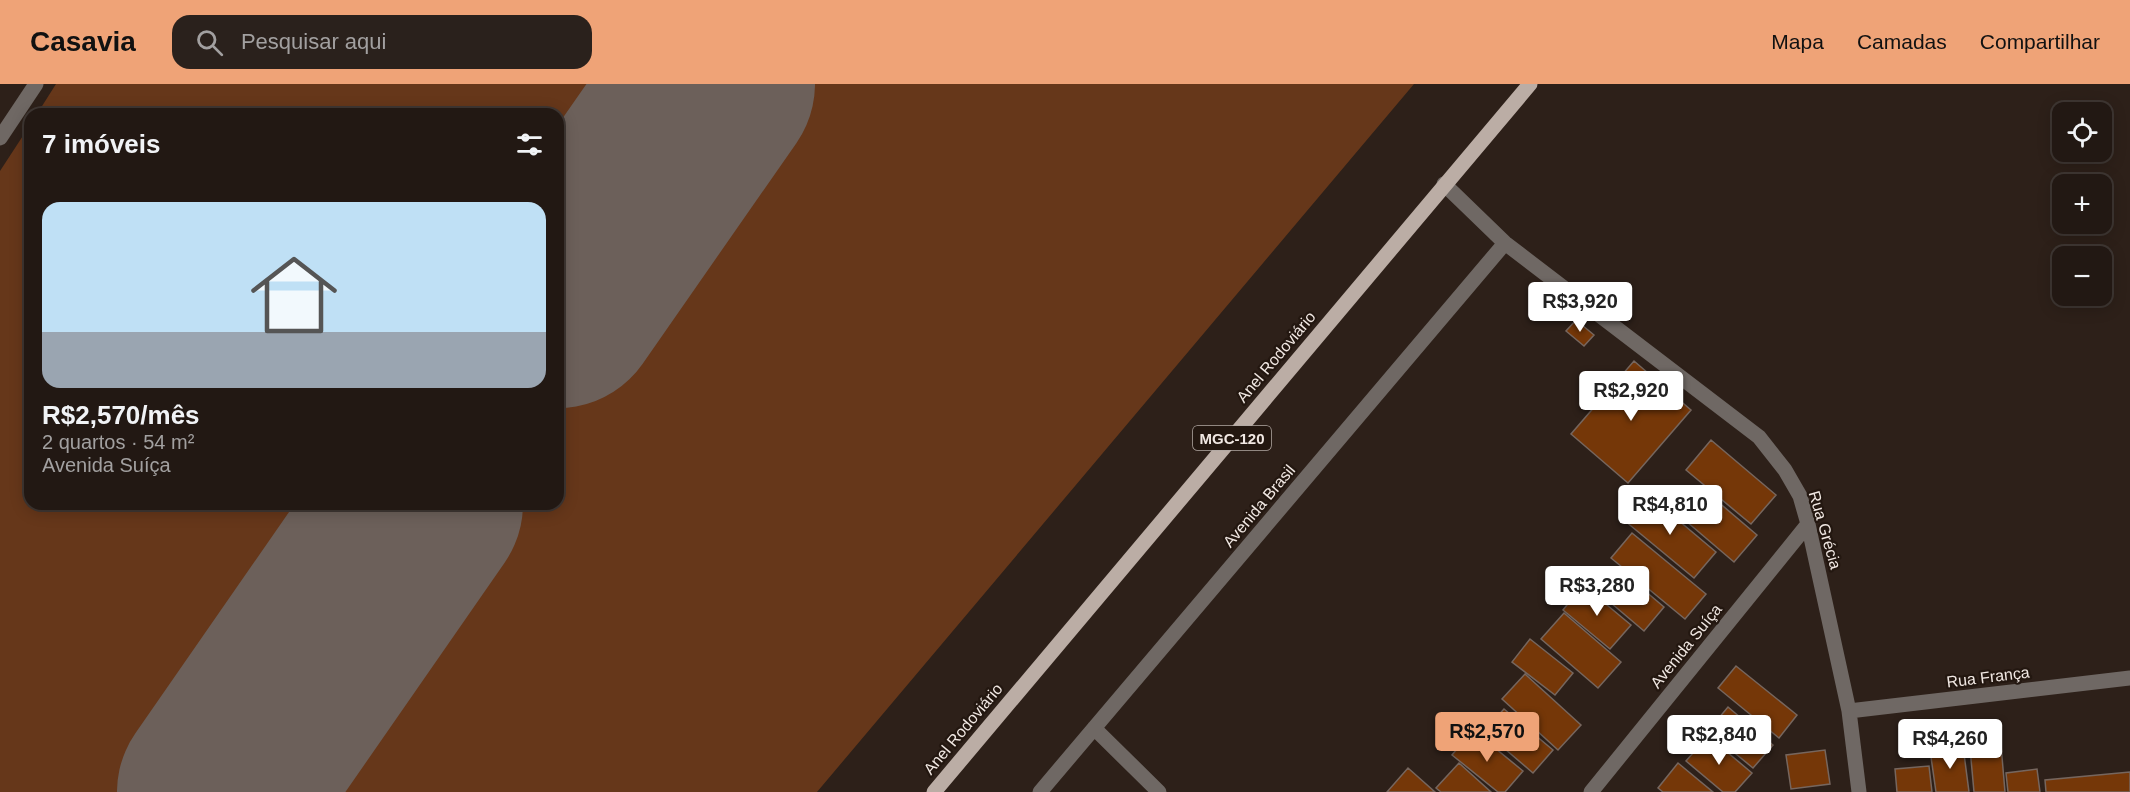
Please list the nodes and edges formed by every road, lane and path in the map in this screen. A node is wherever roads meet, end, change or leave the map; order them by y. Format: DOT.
graph roads {
  1 [pos="36,84"];
  2 [pos="1530,84"];
  3 [pos="0,138"];
  4 [pos="1444,184"];
  5 [pos="1505,243"];
  6 [pos="1809,524"];
  7 [pos="2130,678"];
  8 [pos="1849,711"];
  9 [pos="1094,728"];
  10 [pos="934,792"];
  11 [pos="1040,792"];
  12 [pos="1159,792"];
  13 [pos="1591,792"];
  14 [pos="1859,792"];
  1 -- 3 [label="street"];
  2 -- 4 [label="main road, Anel Rodoviário / MGC-120"];
  4 -- 5 [label="street, Rua Grécia"];
  4 -- 10 [label="main road, Anel Rodoviário / MGC-120"];
  5 -- 6 [label="street, Rua Grécia"];
  5 -- 9 [label="street, Avenida Brasil"];
  6 -- 8 [label="street, Rua Grécia"];
  6 -- 13 [label="street, Avenida Suíça"];
  7 -- 8 [label="street, Rua França"];
  8 -- 14 [label="street, Rua Grécia"];
  9 -- 11 [label="street, Avenida Brasil"];
  9 -- 12 [label="street"];
}
